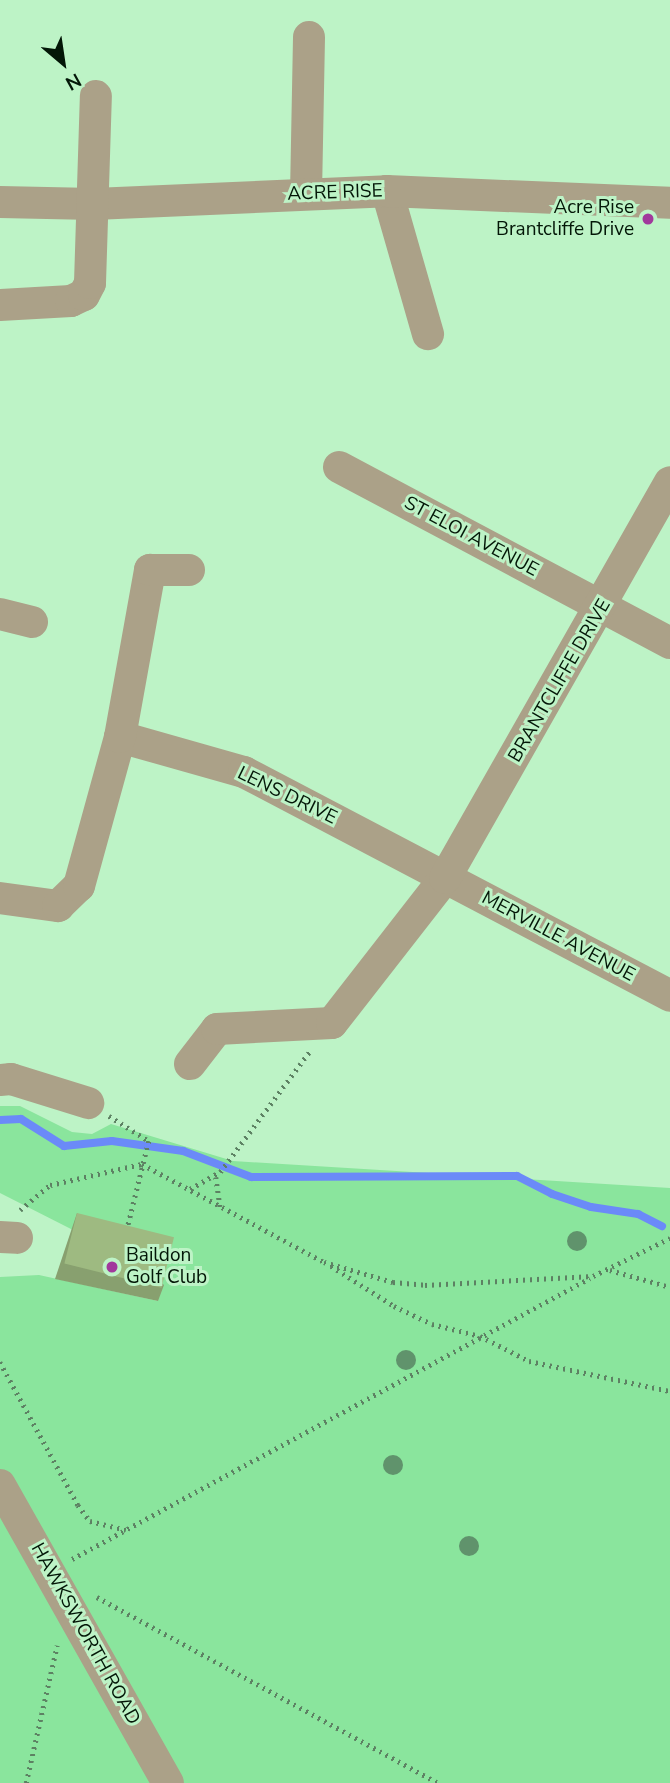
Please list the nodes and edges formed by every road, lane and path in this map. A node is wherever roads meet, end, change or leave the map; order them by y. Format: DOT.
graph roads {
  1 [pos="309,37"];
  2 [pos="96,96"];
  3 [pos="387,191"];
  4 [pos="306,194"];
  5 [pos="0,202"];
  6 [pos="670,203"];
  7 [pos="94,204"];
  8 [pos="0,305"];
  9 [pos="428,334"];
  10 [pos="339,467"];
  11 [pos="670,482"];
  12 [pos="189,570"];
  13 [pos="603,607"];
  14 [pos="0,614"];
  15 [pos="32,622"];
  16 [pos="670,643"];
  17 [pos="120,737"];
  18 [pos="445,878"];
  19 [pos="0,898"];
  20 [pos="670,996"];
  21 [pos="332,1023"];
  22 [pos="190,1064"];
  23 [pos="0,1080"];
  24 [pos="88,1103"];
  25 [pos="143,1161"];
  26 [pos="218,1175"];
  27 [pos="190,1189"];
  28 [pos="220,1207"];
  29 [pos="11,1229"];
  30 [pos="127,1234"];
  31 [pos="670,1238"];
  32 [pos="324,1262"];
  33 [pos="609,1270"];
  34 [pos="593,1276"];
  35 [pos="670,1287"];
  36 [pos="480,1336"];
  37 [pos="0,1362"];
  38 [pos="670,1391"];
  39 [pos="0,1485"];
  40 [pos="125,1530"];
  41 [pos="50,1572"];
  42 [pos="68,1604"];
  43 [pos="26,1783"];
  44 [pos="168,1783"];
  45 [pos="438,1783"];
  1 -- 4 [label="street"];
  2 -- 7 [label="street"];
  3 -- 4 [label="street, ACRE RISE"];
  3 -- 6 [label="street, ACRE RISE"];
  3 -- 9 [label="street"];
  4 -- 7 [label="street, ACRE RISE"];
  5 -- 7 [label="street, ACRE RISE"];
  7 -- 8 [label="street"];
  10 -- 13 [label="street, ST ELOI AVENUE"];
  11 -- 13 [label="street, BRANTCLIFFE DRIVE"];
  12 -- 17 [label="street"];
  13 -- 16 [label="street, ST ELOI AVENUE"];
  13 -- 18 [label="street, BRANTCLIFFE DRIVE"];
  14 -- 15 [label="street"];
  17 -- 18 [label="street, LENS DRIVE"];
  17 -- 19 [label="street"];
  18 -- 20 [label="street, MERVILLE AVENUE"];
  18 -- 21 [label="street, BRANTCLIFFE DRIVE"];
  21 -- 22 [label="street"];
  21 -- 26 [label="path"];
  23 -- 24 [label="street"];
  24 -- 25 [label="path"];
  25 -- 27 [label="path"];
  25 -- 29 [label="path"];
  25 -- 30 [label="path"];
  26 -- 27 [label="path"];
  26 -- 28 [label="path"];
  27 -- 28 [label="path"];
  28 -- 32 [label="path"];
  31 -- 33 [label="path"];
  32 -- 34 [label="path"];
  32 -- 36 [label="path"];
  33 -- 34 [label="path"];
  33 -- 35 [label="path"];
  34 -- 36 [label="path"];
  36 -- 38 [label="path"];
  36 -- 40 [label="path"];
  37 -- 40 [label="path"];
  39 -- 41 [label="street, HAWKSWORTH ROAD"];
  40 -- 41 [label="path"];
  41 -- 42 [label="street, HAWKSWORTH ROAD"];
  41 -- 45 [label="path"];
  42 -- 43 [label="path"];
  42 -- 44 [label="street, HAWKSWORTH ROAD"];
}
